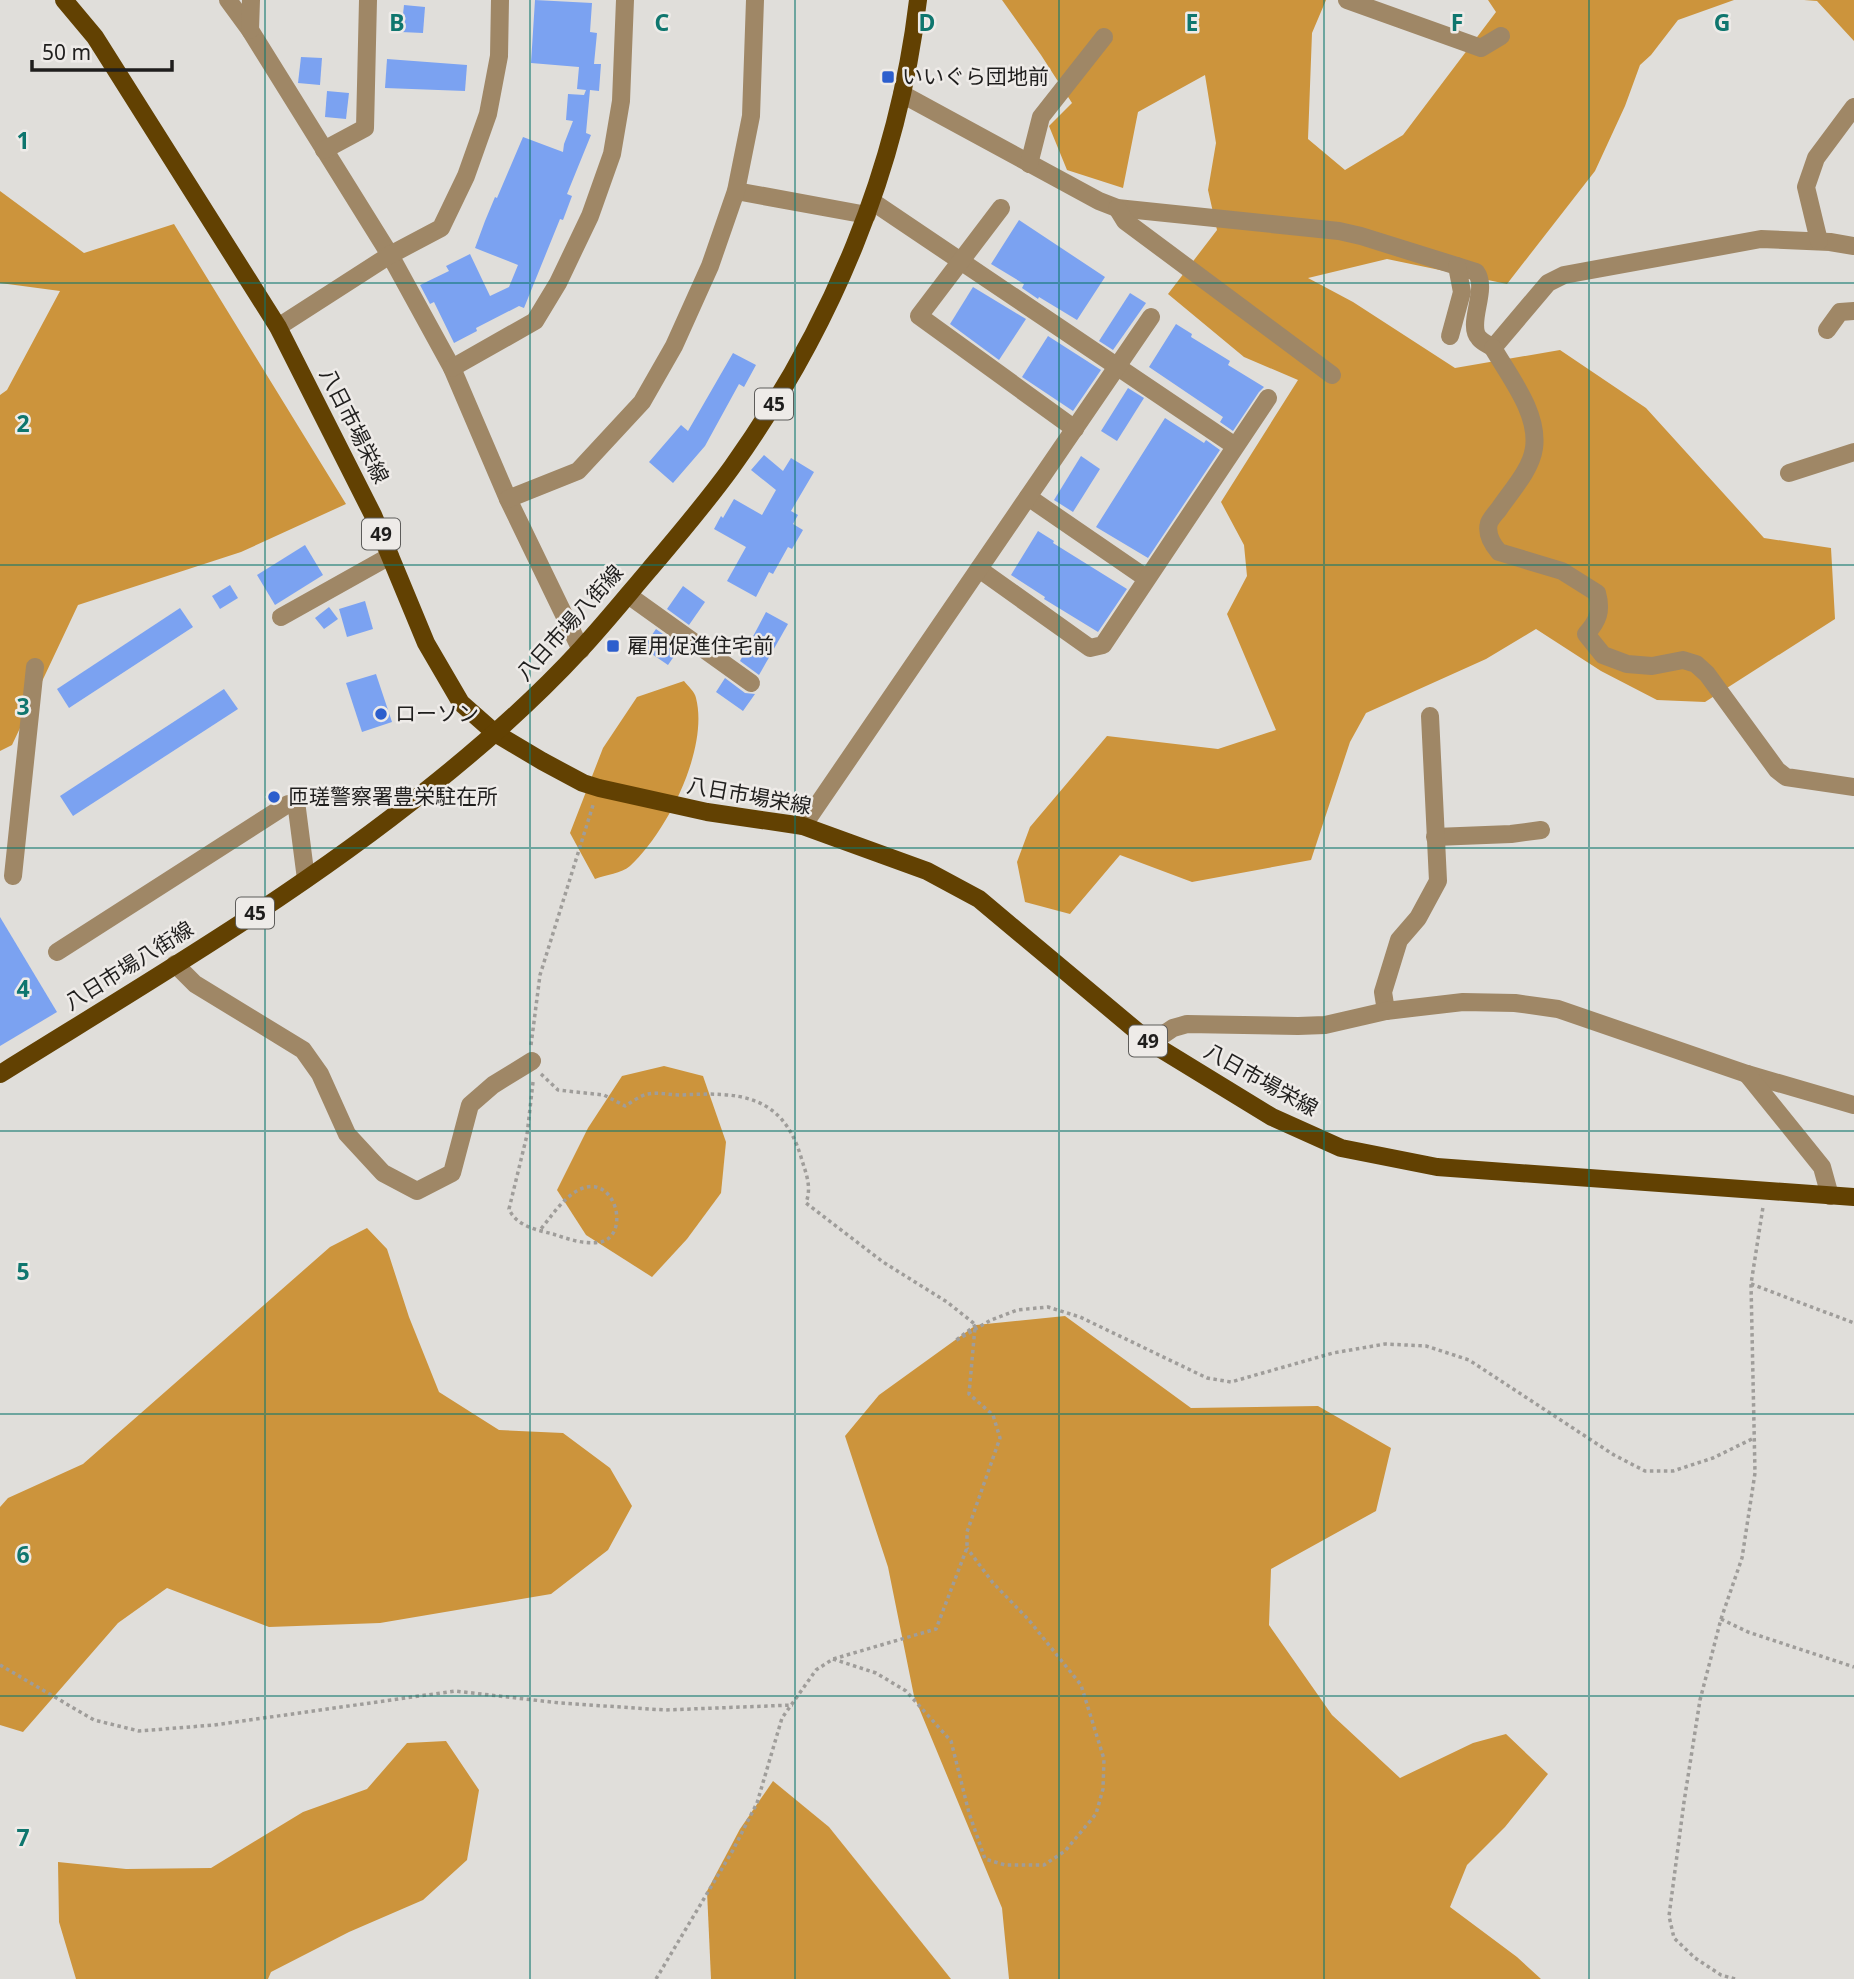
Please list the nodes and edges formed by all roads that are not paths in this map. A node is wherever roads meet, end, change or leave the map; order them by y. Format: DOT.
graph roads {
  1 [pos="64,0"];
  2 [pos="228,0"];
  3 [pos="251,0"];
  4 [pos="368,0"];
  5 [pos="500,0"];
  6 [pos="625,0"];
  7 [pos="755,0"];
  8 [pos="918,0"];
  9 [pos="1347,0"];
  10 [pos="250,30"];
  11 [pos="1501,36"];
  12 [pos="1104,37"];
  13 [pos="902,94"];
  14 [pos="1854,107"];
  15 [pos="324,150"];
  16 [pos="1029,164"];
  17 [pos="736,191"];
  18 [pos="870,208"];
  19 [pos="1001,208"];
  20 [pos="1117,208"];
  21 [pos="1819,241"];
  22 [pos="1854,246"];
  23 [pos="390,255"];
  24 [pos="960,262"];
  25 [pos="1457,266"];
  26 [pos="1854,312"];
  27 [pos="1151,317"];
  28 [pos="278,327"];
  29 [pos="1827,330"];
  30 [pos="1450,336"];
  31 [pos="1493,348"];
  32 [pos="1117,366"];
  33 [pos="452,368"];
  34 [pos="1332,375"];
  35 [pos="1268,398"];
  36 [pos="1075,429"];
  37 [pos="1235,446"];
  38 [pos="1854,452"];
  39 [pos="1788,473"];
  40 [pos="1028,497"];
  41 [pos="508,499"];
  42 [pos="390,556"];
  43 [pos="979,569"];
  44 [pos="1146,578"];
  45 [pos="628,594"];
  46 [pos="281,617"];
  47 [pos="581,650"];
  48 [pos="35,667"];
  49 [pos="751,683"];
  50 [pos="1430,716"];
  51 [pos="495,733"];
  52 [pos="1854,786"];
  53 [pos="803,826"];
  54 [pos="1541,830"];
  55 [pos="1435,837"];
  56 [pos="13,876"];
  57 [pos="306,879"];
  58 [pos="57,952"];
  59 [pos="175,964"];
  60 [pos="1386,1011"];
  61 [pos="1151,1043"];
  62 [pos="533,1063"];
  63 [pos="1,1070"];
  64 [pos="1747,1074"];
  65 [pos="1854,1105"];
  66 [pos="1830,1196"];
  67 [pos="1854,1197"];
  1 -- 28 [label="main road, 八日市場栄線 / 49"];
  2 -- 10 [label="street"];
  3 -- 10 [label="street"];
  4 -- 15 [label="street"];
  5 -- 23 [label="street"];
  6 -- 33 [label="street"];
  7 -- 17 [label="street"];
  8 -- 13 [label="main road, 八日市場八街線 / 45"];
  9 -- 11 [label="street"];
  10 -- 15 [label="street"];
  12 -- 16 [label="street"];
  13 -- 16 [label="street"];
  13 -- 18 [label="main road, 八日市場八街線 / 45"];
  14 -- 21 [label="street"];
  15 -- 23 [label="street"];
  16 -- 20 [label="street"];
  17 -- 18 [label="street"];
  17 -- 41 [label="street"];
  18 -- 24 [label="street"];
  18 -- 45 [label="main road, 八日市場八街線 / 45"];
  19 -- 24 [label="street"];
  20 -- 25 [label="street"];
  20 -- 34 [label="street"];
  21 -- 22 [label="street"];
  21 -- 31 [label="street"];
  23 -- 28 [label="street"];
  23 -- 33 [label="street"];
  24 -- 32 [label="street"];
  24 -- 36 [label="street"];
  25 -- 30 [label="street"];
  25 -- 31 [label="street"];
  26 -- 29 [label="street"];
  27 -- 32 [label="street"];
  28 -- 42 [label="main road, 八日市場栄線 / 49"];
  31 -- 52 [label="street"];
  32 -- 36 [label="street"];
  32 -- 37 [label="street"];
  33 -- 41 [label="street"];
  35 -- 37 [label="street"];
  36 -- 40 [label="street"];
  37 -- 44 [label="street"];
  38 -- 39 [label="street"];
  40 -- 43 [label="street"];
  40 -- 44 [label="street"];
  41 -- 47 [label="street"];
  42 -- 46 [label="street"];
  42 -- 51 [label="main road, 八日市場栄線 / 49"];
  43 -- 44 [label="street"];
  43 -- 53 [label="street"];
  45 -- 47 [label="main road, 八日市場八街線 / 45"];
  45 -- 49 [label="street"];
  47 -- 51 [label="main road, 八日市場八街線 / 45"];
  48 -- 56 [label="street"];
  50 -- 55 [label="street"];
  51 -- 53 [label="main road, 八日市場栄線 / 49"];
  51 -- 57 [label="main road, 八日市場八街線 / 45"];
  53 -- 61 [label="main road, 八日市場栄線 / 49"];
  54 -- 55 [label="street"];
  55 -- 60 [label="street"];
  57 -- 58 [label="street"];
  57 -- 59 [label="main road, 八日市場八街線 / 45"];
  59 -- 62 [label="street"];
  59 -- 63 [label="main road, 八日市場八街線 / 45"];
  60 -- 61 [label="street"];
  60 -- 64 [label="street"];
  61 -- 66 [label="main road, 八日市場栄線 / 49"];
  64 -- 65 [label="street"];
  64 -- 66 [label="street"];
  66 -- 67 [label="main road, 八日市場栄線 / 49"];
}
